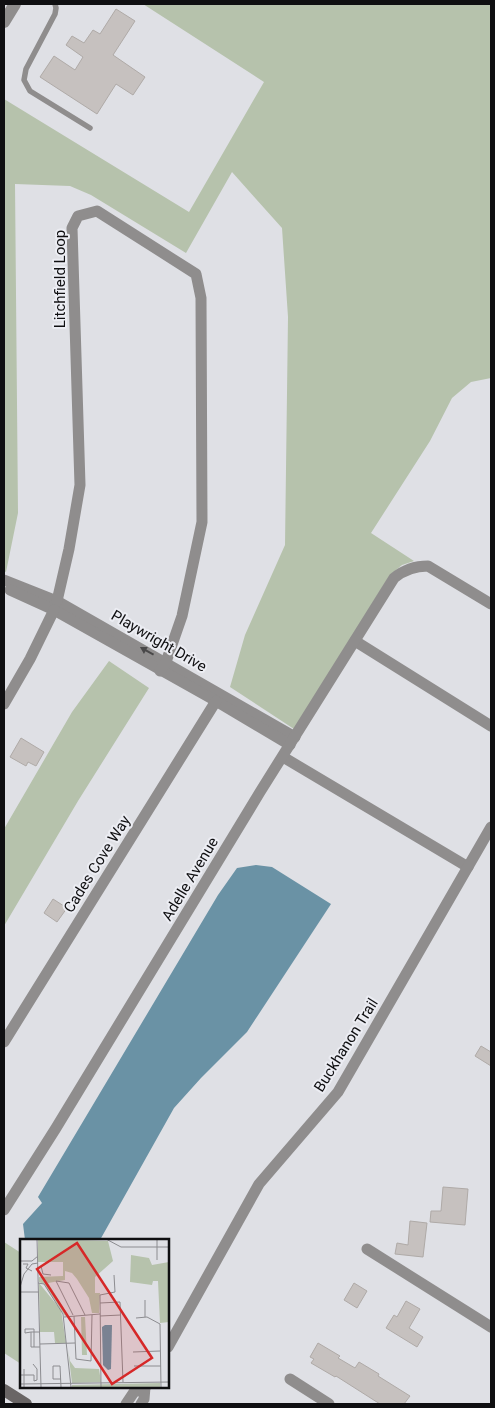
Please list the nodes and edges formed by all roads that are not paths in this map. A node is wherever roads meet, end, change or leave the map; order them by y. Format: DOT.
graph roads {
  1 [pos="14,4"];
  2 [pos="55,4"];
  3 [pos="4,22"];
  4 [pos="90,128"];
  5 [pos="4,580"];
  6 [pos="4,588"];
  7 [pos="491,604"];
  8 [pos="56,606"];
  9 [pos="355,641"];
  10 [pos="163,666"];
  11 [pos="216,701"];
  12 [pos="4,704"];
  13 [pos="491,726"];
  14 [pos="293,741"];
  15 [pos="283,757"];
  16 [pos="491,826"];
  17 [pos="468,867"];
  18 [pos="4,1042"];
  19 [pos="4,1210"];
  20 [pos="367,1249"];
  21 [pos="491,1327"];
  22 [pos="169,1345"];
  23 [pos="290,1379"];
  24 [pos="143,1388"];
  25 [pos="145,1388"];
  26 [pos="4,1390"];
  27 [pos="26,1404"];
  28 [pos="126,1404"];
  29 [pos="141,1404"];
  30 [pos="329,1404"];
  1 -- 3 [label="street"];
  2 -- 4 [label="lane"];
  5 -- 8 [label="street, Playwright Drive"];
  6 -- 8 [label="street, Playwright Drive"];
  7 -- 9 [label="street, Adelle Avenue"];
  8 -- 10 [label="street, Playwright Drive"];
  8 -- 10 [label="street, Litchfield Loop"];
  8 -- 12 [label="street"];
  9 -- 13 [label="street"];
  9 -- 14 [label="street, Adelle Avenue"];
  10 -- 11 [label="street, Playwright Drive"];
  10 -- 14 [label="street, Playwright Drive"];
  11 -- 14 [label="street, Playwright Drive"];
  11 -- 18 [label="street, Cades Cove Way"];
  14 -- 15 [label="street, Adelle Avenue"];
  15 -- 17 [label="street"];
  15 -- 19 [label="street, Adelle Avenue"];
  16 -- 17 [label="street, Buckhanon Trail"];
  17 -- 22 [label="street, Buckhanon Trail"];
  20 -- 21 [label="street"];
  23 -- 30 [label="street"];
  24 -- 28 [label="street"];
  25 -- 29 [label="street"];
  26 -- 27 [label="main road"];
}
